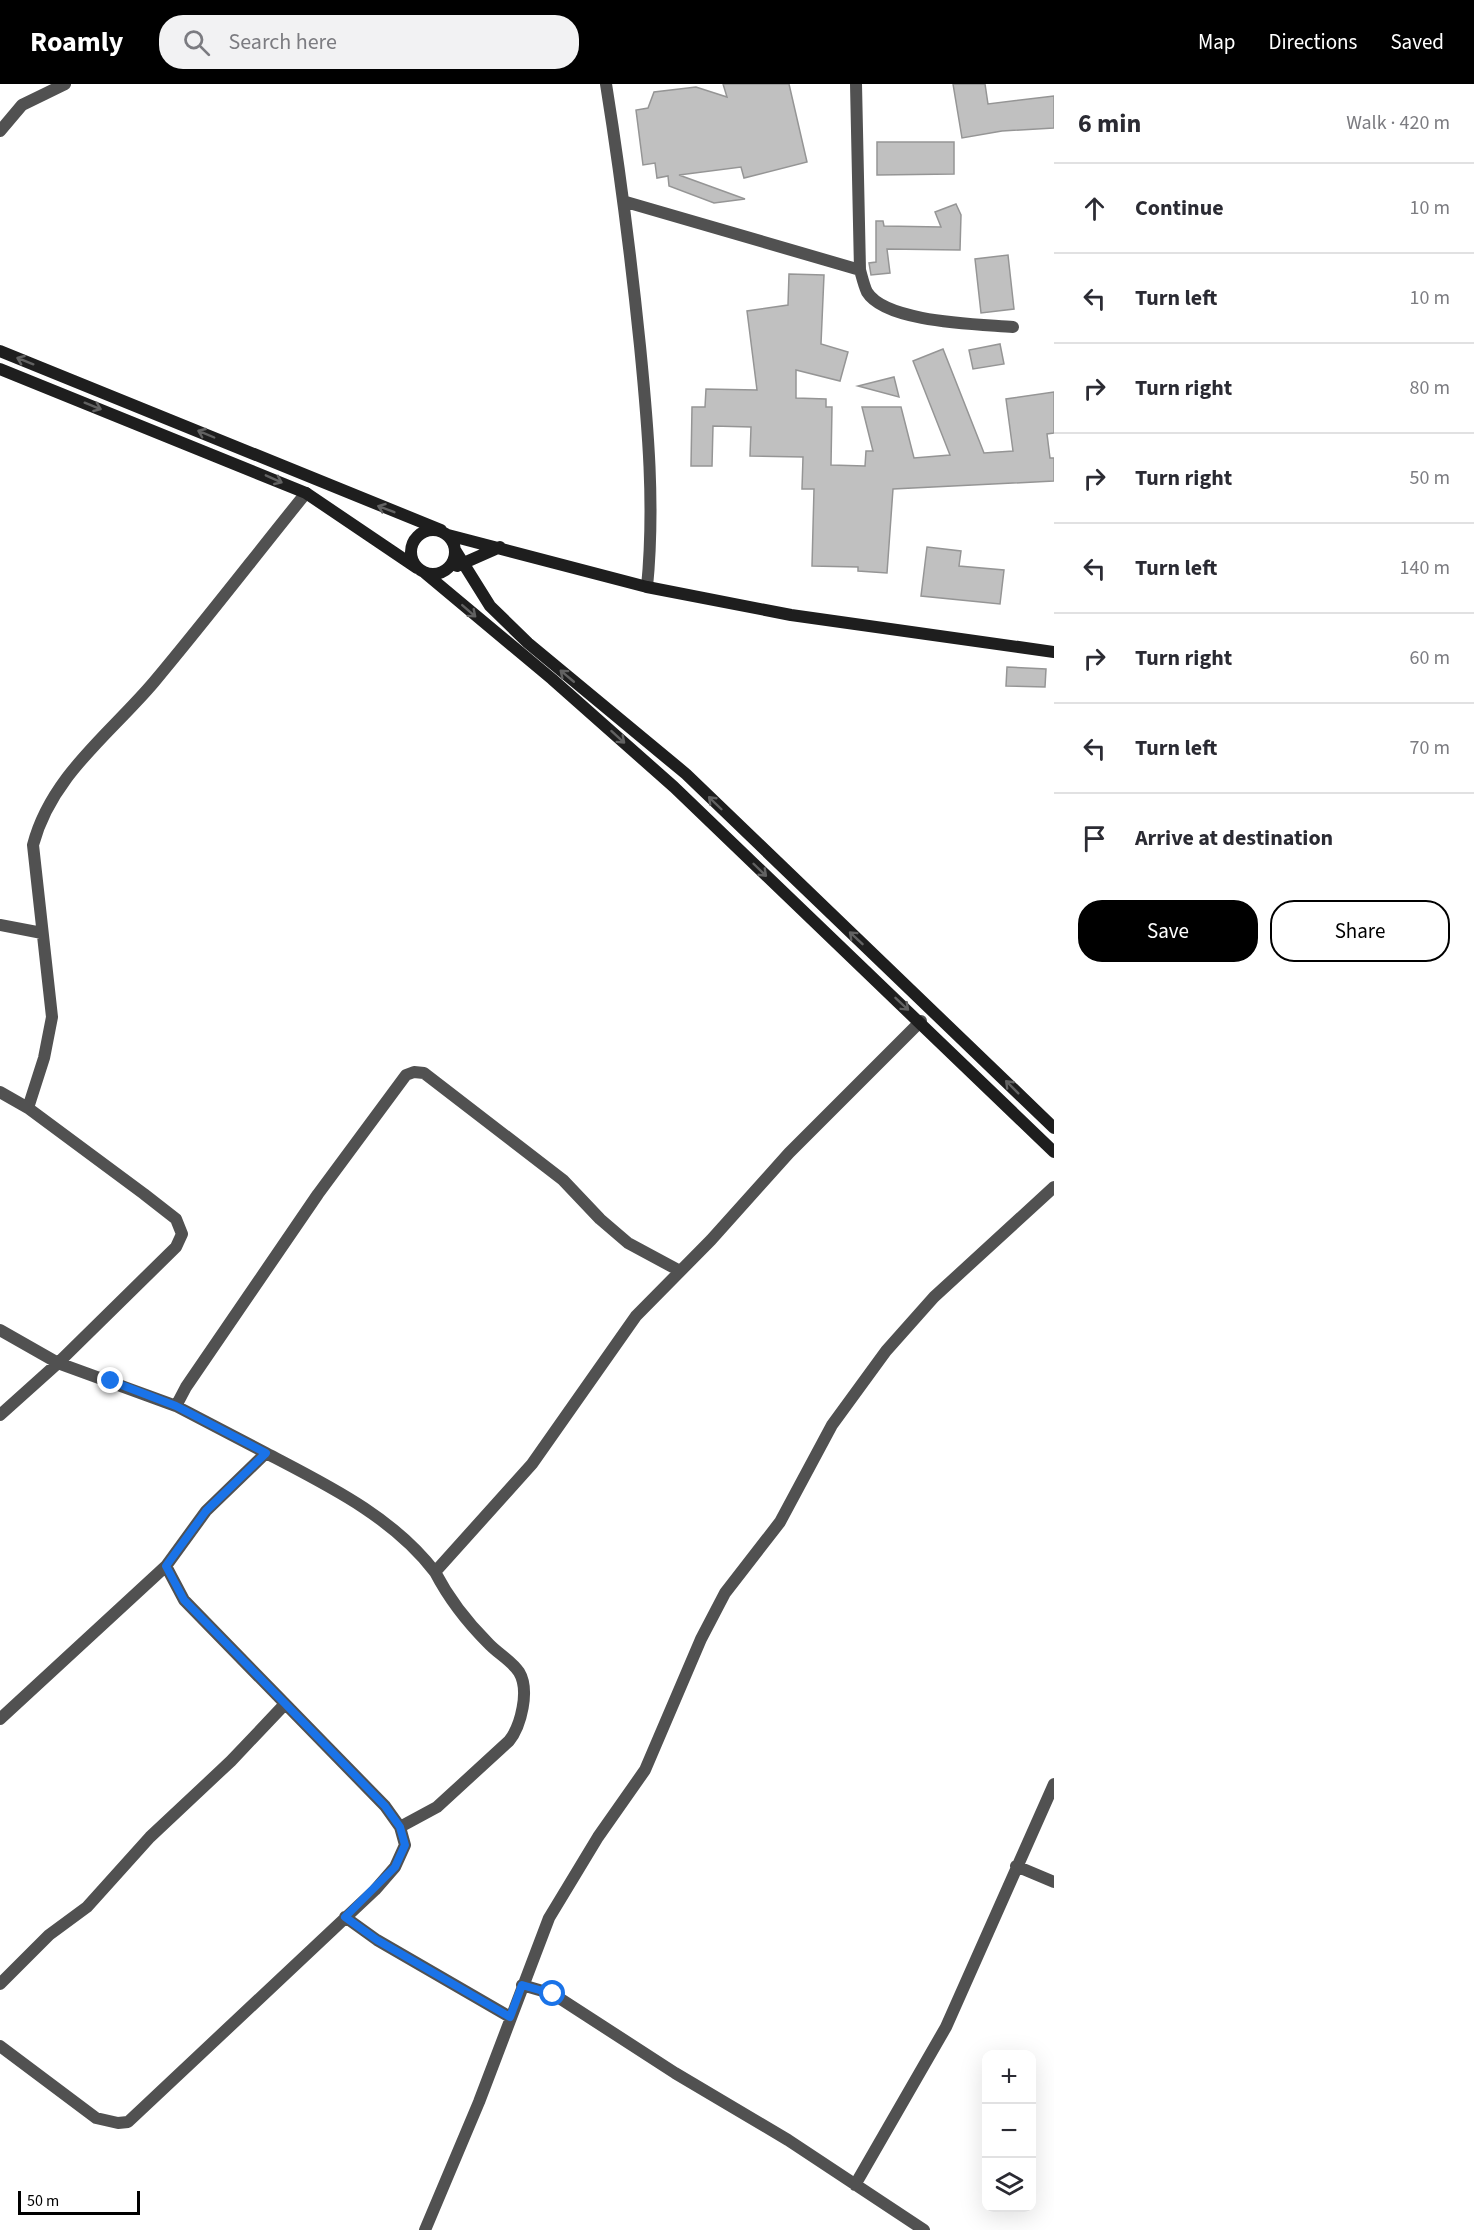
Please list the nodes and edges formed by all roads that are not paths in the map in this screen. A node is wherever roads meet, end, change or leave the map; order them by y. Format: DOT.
graph roads {
  1 [pos="65,84"];
  2 [pos="606,84"];
  3 [pos="856,84"];
  4 [pos="0,131"];
  5 [pos="626,202"];
  6 [pos="860,270"];
  7 [pos="1013,327"];
  8 [pos="0,351"];
  9 [pos="0,369"];
  10 [pos="306,493"];
  11 [pos="444,533"];
  12 [pos="500,547"];
  13 [pos="455,550"];
  14 [pos="464,563"];
  15 [pos="421,570"];
  16 [pos="442,572"];
  17 [pos="647,587"];
  18 [pos="1054,652"];
  19 [pos="0,925"];
  20 [pos="42,933"];
  21 [pos="921,1021"];
  22 [pos="0,1092"];
  23 [pos="28,1108"];
  24 [pos="1054,1128"];
  25 [pos="1054,1152"];
  26 [pos="1054,1187"];
  27 [pos="680,1271"];
  28 [pos="0,1330"];
  29 [pos="58,1363"];
  30 [pos="176,1406"];
  31 [pos="0,1415"];
  32 [pos="266,1453"];
  33 [pos="166,1566"];
  34 [pos="435,1572"];
  35 [pos="285,1704"];
  36 [pos="0,1719"];
  37 [pos="1054,1784"];
  38 [pos="400,1827"];
  39 [pos="1016,1866"];
  40 [pos="1054,1882"];
  41 [pos="345,1917"];
  42 [pos="0,1984"];
  43 [pos="522,1985"];
  44 [pos="510,2017"];
  45 [pos="0,2046"];
  46 [pos="855,2185"];
  47 [pos="425,2230"];
  48 [pos="924,2230"];
  1 -- 4 [label="street"];
  2 -- 5 [label="street"];
  3 -- 6 [label="street"];
  5 -- 6 [label="street"];
  5 -- 17 [label="street"];
  6 -- 7 [label="street"];
  11 -- 8 [label="main road, one-way"];
  9 -- 10 [label="main road, one-way"];
  10 -- 15 [label="main road"];
  10 -- 20 [label="street"];
  11 -- 12 [label="main road"];
  11 -- 13 [label="main road"];
  11 -- 15 [label="main road"];
  12 -- 14 [label="main road"];
  12 -- 17 [label="main road"];
  13 -- 14 [label="main road"];
  13 -- 16 [label="main road"];
  14 -- 16 [label="main road"];
  24 -- 14 [label="main road, one-way"];
  15 -- 16 [label="main road"];
  15 -- 21 [label="main road, one-way"];
  17 -- 18 [label="main road"];
  19 -- 20 [label="street"];
  20 -- 23 [label="street"];
  21 -- 25 [label="main road"];
  21 -- 27 [label="street"];
  22 -- 23 [label="street"];
  23 -- 29 [label="street"];
  26 -- 43 [label="street"];
  27 -- 30 [label="street"];
  27 -- 34 [label="street"];
  28 -- 29 [label="street"];
  29 -- 30 [label="street"];
  29 -- 31 [label="street"];
  30 -- 32 [label="street"];
  32 -- 33 [label="street"];
  32 -- 34 [label="street"];
  33 -- 35 [label="street"];
  33 -- 36 [label="street"];
  34 -- 38 [label="street"];
  35 -- 38 [label="street"];
  35 -- 42 [label="street"];
  37 -- 39 [label="street"];
  38 -- 41 [label="street"];
  39 -- 40 [label="street"];
  39 -- 46 [label="street"];
  41 -- 44 [label="street"];
  41 -- 45 [label="street"];
  43 -- 44 [label="street"];
  43 -- 46 [label="street"];
  44 -- 47 [label="street"];
  46 -- 48 [label="street"];
}
